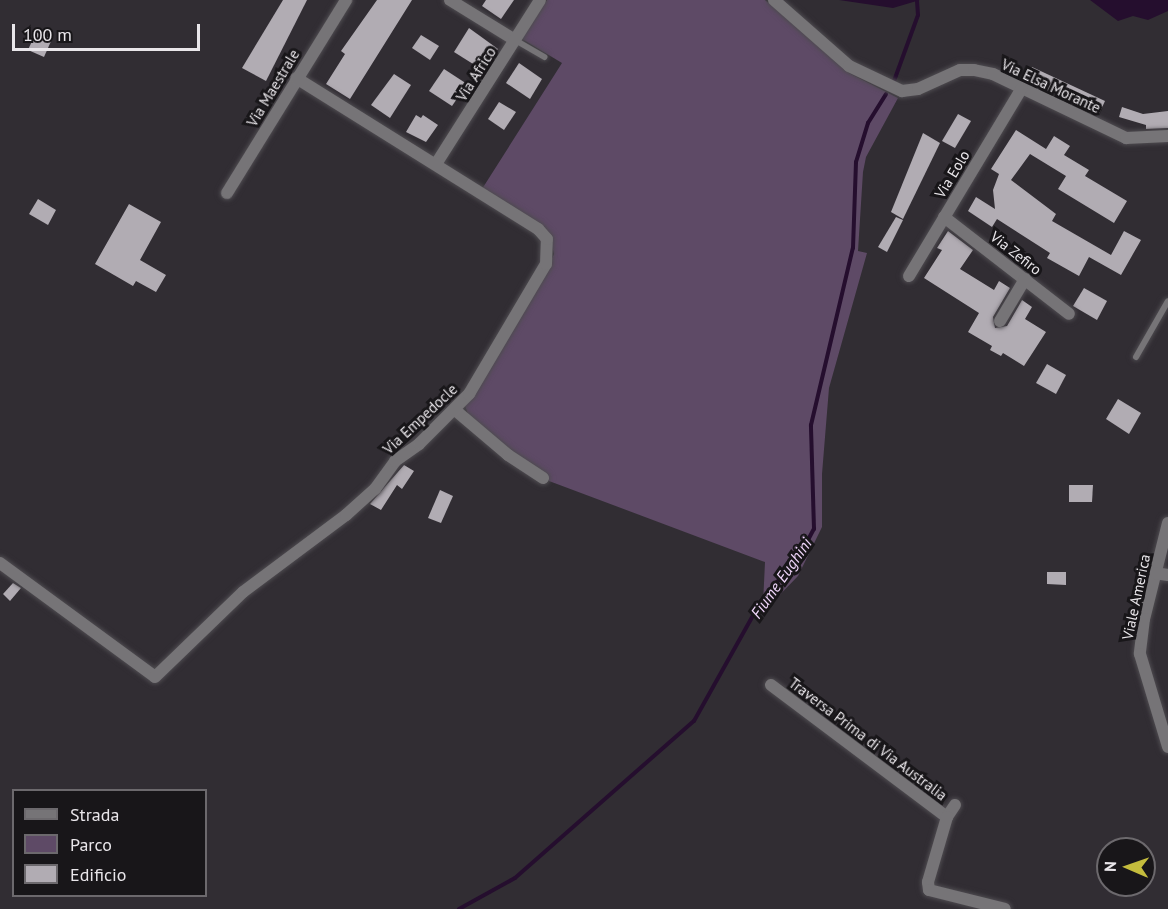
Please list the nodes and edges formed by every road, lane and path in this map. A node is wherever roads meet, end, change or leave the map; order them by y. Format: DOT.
graph roads {
  1 [pos="346,0"];
  2 [pos="450,0"];
  3 [pos="540,0"];
  4 [pos="774,0"];
  5 [pos="515,40"];
  6 [pos="544,57"];
  7 [pos="296,78"];
  8 [pos="1022,88"];
  9 [pos="1168,136"];
  10 [pos="436,164"];
  11 [pos="227,193"];
  12 [pos="944,217"];
  13 [pos="909,276"];
  14 [pos="1025,279"];
  15 [pos="1168,301"];
  16 [pos="1069,314"];
  17 [pos="1000,321"];
  18 [pos="1136,357"];
  19 [pos="455,410"];
  20 [pos="543,478"];
  21 [pos="1168,523"];
  22 [pos="0,563"];
  23 [pos="1162,574"];
  24 [pos="771,685"];
  25 [pos="1168,747"];
  26 [pos="955,805"];
  27 [pos="947,817"];
  28 [pos="1005,909"];
  1 -- 7 [label="street, Via Maestrale"];
  2 -- 5 [label="street"];
  3 -- 5 [label="street, Via Africo"];
  4 -- 8 [label="street, Via Elsa Morante"];
  5 -- 6 [label="lane"];
  5 -- 10 [label="street, Via Africo"];
  7 -- 10 [label="street, Via Empedocle"];
  7 -- 11 [label="street, Via Maestrale"];
  8 -- 9 [label="street, Via Elsa Morante"];
  8 -- 12 [label="street, Via Eolo"];
  10 -- 19 [label="street, Via Empedocle"];
  12 -- 13 [label="street, Via Eolo"];
  12 -- 14 [label="street, Via Zefiro"];
  14 -- 16 [label="street, Via Zefiro"];
  14 -- 17 [label="street"];
  15 -- 18 [label="lane"];
  19 -- 20 [label="street"];
  19 -- 22 [label="street, Via Empedocle"];
  21 -- 23 [label="street, Viale America"];
  23 -- 25 [label="street, Viale America"];
  24 -- 27 [label="street, Traversa Prima di Via Australia"];
  26 -- 27 [label="street"];
  27 -- 28 [label="street"];
}
